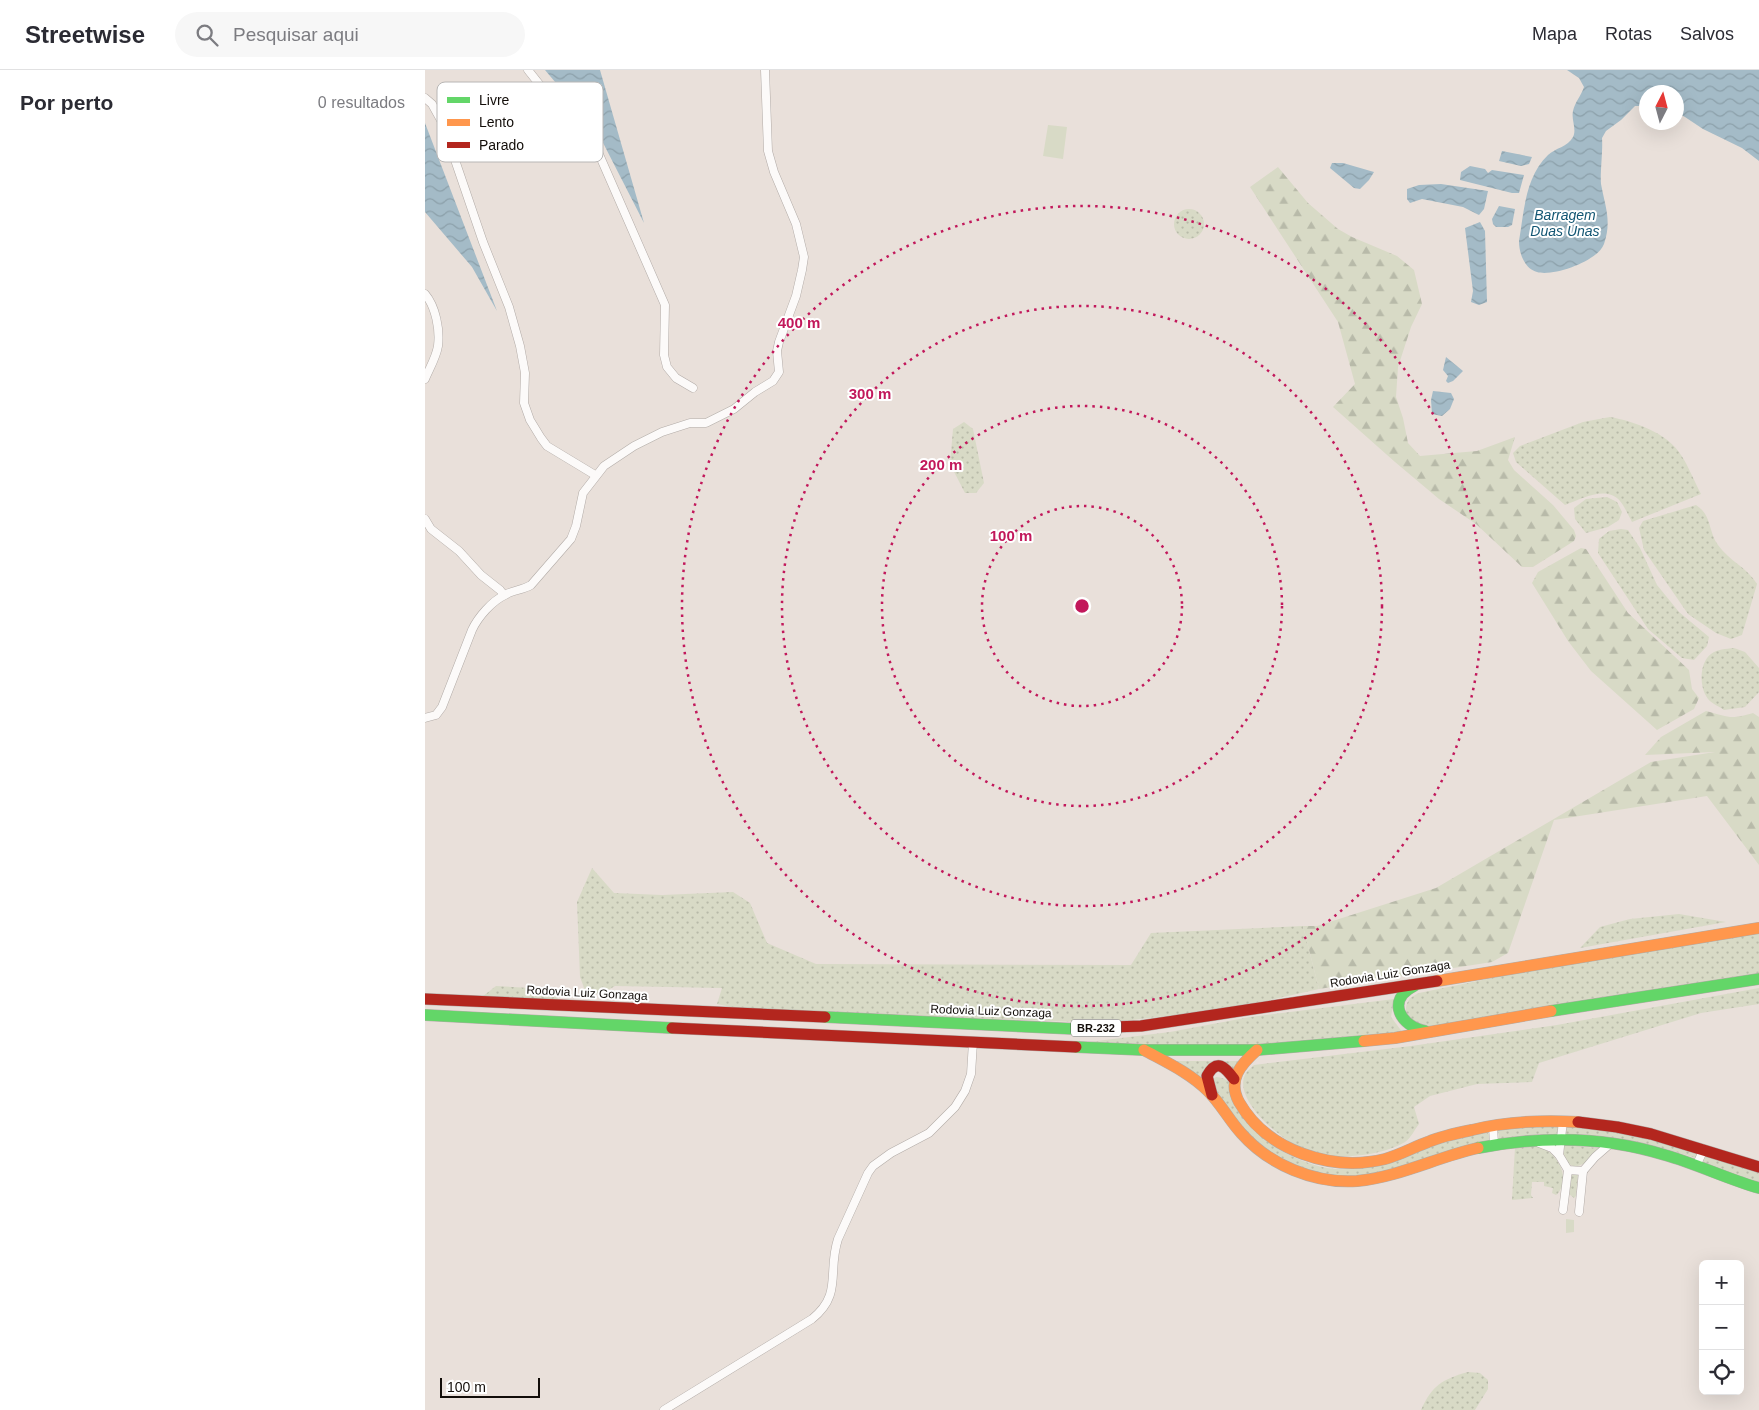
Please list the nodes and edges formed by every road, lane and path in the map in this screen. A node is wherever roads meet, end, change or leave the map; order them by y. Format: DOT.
graph roads {
  1 [pos="528,70"];
  2 [pos="765,70"];
  3 [pos="538,82"];
  4 [pos="425,98"];
  5 [pos="437,113"];
  6 [pos="456,162"];
  7 [pos="603,162"];
  8 [pos="425,294"];
  9 [pos="425,380"];
  10 [pos="693,388"];
  11 [pos="595,475"];
  12 [pos="425,519"];
  13 [pos="504,595"];
  14 [pos="425,718"];
  15 [pos="1759,928"];
  16 [pos="1759,979"];
  17 [pos="1429,982"];
  18 [pos="425,1000"];
  19 [pos="425,1015"];
  20 [pos="1436,1032"];
  21 [pos="973,1042"];
  22 [pos="1144,1050"];
  23 [pos="1257,1050"];
  24 [pos="1234,1079"];
  25 [pos="1212,1096"];
  26 [pos="1563,1120"];
  27 [pos="1493,1126"];
  28 [pos="1561,1138"];
  29 [pos="1529,1141"];
  30 [pos="1611,1143"];
  31 [pos="1494,1144"];
  32 [pos="1704,1149"];
  33 [pos="1559,1155"];
  34 [pos="1696,1166"];
  35 [pos="1759,1167"];
  36 [pos="1567,1170"];
  37 [pos="1583,1171"];
  38 [pos="1759,1188"];
  39 [pos="1564,1201"];
  40 [pos="1580,1202"];
  41 [pos="1563,1210"];
  42 [pos="1579,1212"];
  43 [pos="664,1410"];
  1 -- 3 [label="street"];
  2 -- 11 [label="street"];
  4 -- 5 [label="street"];
  6 -- 11 [label="street"];
  7 -- 10 [label="street"];
  8 -- 9 [label="street"];
  11 -- 13 [label="street"];
  12 -- 13 [label="street"];
  13 -- 14 [label="street"];
  15 -- 17 [label="main road, Rodovia Luiz Gonzaga / BR-232"];
  16 -- 20 [label="main road, BR-232"];
  17 -- 18 [label="main road, Rodovia Luiz Gonzaga / BR-232"];
  17 -- 20 [label="main road"];
  19 -- 21 [label="main road, BR-232"];
  20 -- 23 [label="main road, BR-232"];
  21 -- 22 [label="main road, BR-232"];
  21 -- 43 [label="street"];
  22 -- 23 [label="main road, BR-232"];
  22 -- 25 [label="main road"];
  23 -- 24 [label="main road"];
  24 -- 25 [label="main road"];
  24 -- 27 [label="main road"];
  25 -- 31 [label="main road"];
  26 -- 27 [label="main road"];
  26 -- 28 [label="street"];
  26 -- 32 [label="main road"];
  27 -- 31 [label="street"];
  28 -- 29 [label="main road"];
  28 -- 30 [label="main road"];
  28 -- 33 [label="street"];
  29 -- 31 [label="main road"];
  29 -- 33 [label="street"];
  30 -- 34 [label="main road"];
  30 -- 37 [label="street"];
  32 -- 34 [label="street"];
  32 -- 35 [label="main road"];
  33 -- 36 [label="street"];
  34 -- 38 [label="main road"];
  36 -- 37 [label="street"];
  36 -- 39 [label="street"];
  37 -- 40 [label="street"];
  39 -- 40 [label="street"];
  39 -- 41 [label="street"];
  40 -- 42 [label="street"];
}
